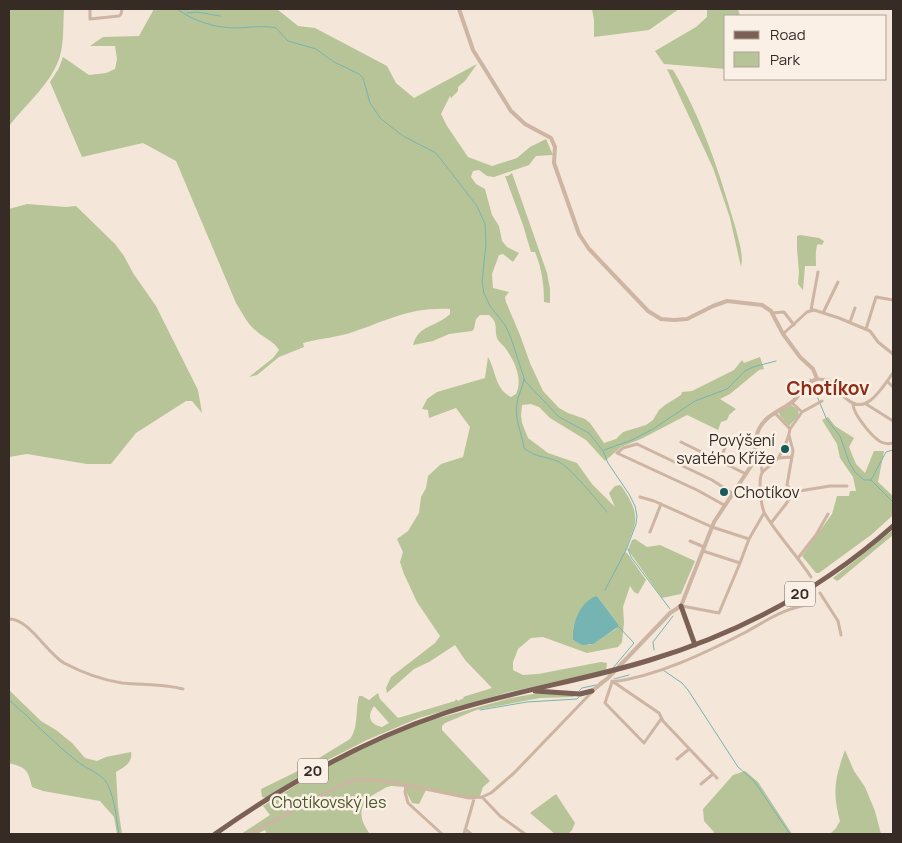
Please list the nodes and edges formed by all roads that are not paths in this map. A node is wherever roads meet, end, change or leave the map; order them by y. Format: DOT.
graph roads {
  1 [pos="90,9"];
  2 [pos="122,9"];
  3 [pos="459,9"];
  4 [pos="818,272"];
  5 [pos="838,282"];
  6 [pos="893,300"];
  7 [pos="855,308"];
  8 [pos="811,310"];
  9 [pos="772,313"];
  10 [pos="823,313"];
  11 [pos="850,322"];
  12 [pos="794,325"];
  13 [pos="866,329"];
  14 [pos="783,334"];
  15 [pos="893,354"];
  16 [pos="893,373"];
  17 [pos="813,381"];
  18 [pos="887,381"];
  19 [pos="893,387"];
  20 [pos="791,402"];
  21 [pos="821,402"];
  22 [pos="854,404"];
  23 [pos="866,404"];
  24 [pos="774,412"];
  25 [pos="802,412"];
  26 [pos="893,421"];
  27 [pos="790,429"];
  28 [pos="789,435"];
  29 [pos="681,442"];
  30 [pos="727,443"];
  31 [pos="893,443"];
  32 [pos="756,452"];
  33 [pos="791,457"];
  34 [pos="779,458"];
  35 [pos="719,462"];
  36 [pos="762,473"];
  37 [pos="746,474"];
  38 [pos="847,486"];
  39 [pos="792,492"];
  40 [pos="732,493"];
  41 [pos="640,497"];
  42 [pos="661,504"];
  43 [pos="724,506"];
  44 [pos="764,513"];
  45 [pos="828,514"];
  46 [pos="771,522"];
  47 [pos="893,526"];
  48 [pos="712,527"];
  49 [pos="650,532"];
  50 [pos="749,539"];
  51 [pos="690,541"];
  52 [pos="703,549"];
  53 [pos="798,558"];
  54 [pos="740,563"];
  55 [pos="811,577"];
  56 [pos="820,593"];
  57 [pos="809,604"];
  58 [pos="681,606"];
  59 [pos="9,619"];
  60 [pos="841,635"];
  61 [pos="695,645"];
  62 [pos="609,677"];
  63 [pos="183,689"];
  64 [pos="592,690"];
  65 [pos="522,691"];
  66 [pos="661,719"];
  67 [pos="689,749"];
  68 [pos="677,759"];
  69 [pos="713,774"];
  70 [pos="717,778"];
  71 [pos="702,784"];
  72 [pos="406,785"];
  73 [pos="482,797"];
  74 [pos="474,799"];
  75 [pos="465,830"];
  76 [pos="215,834"];
  77 [pos="249,834"];
  78 [pos="442,834"];
  79 [pos="464,834"];
  80 [pos="471,834"];
  81 [pos="525,834"];
  1 -- 2 [label="street"];
  3 -- 9 [label="street"];
  4 -- 8 [label="street"];
  5 -- 10 [label="street"];
  6 -- 13 [label="street"];
  7 -- 11 [label="street"];
  8 -- 10 [label="street"];
  8 -- 12 [label="street"];
  9 -- 12 [label="street"];
  9 -- 14 [label="street"];
  10 -- 11 [label="street"];
  11 -- 13 [label="street"];
  12 -- 14 [label="street"];
  13 -- 15 [label="street"];
  14 -- 17 [label="street"];
  16 -- 18 [label="street"];
  17 -- 20 [label="street"];
  17 -- 22 [label="street"];
  18 -- 19 [label="street"];
  18 -- 23 [label="street"];
  20 -- 24 [label="street"];
  20 -- 25 [label="street"];
  21 -- 25 [label="street"];
  22 -- 23 [label="street"];
  22 -- 31 [label="street"];
  23 -- 26 [label="street"];
  24 -- 27 [label="street"];
  24 -- 32 [label="street"];
  25 -- 27 [label="street"];
  27 -- 28 [label="street"];
  28 -- 33 [label="street"];
  28 -- 34 [label="street"];
  29 -- 35 [label="street"];
  30 -- 35 [label="street"];
  32 -- 36 [label="street"];
  32 -- 37 [label="street"];
  33 -- 34 [label="street"];
  33 -- 39 [label="street"];
  34 -- 36 [label="street"];
  35 -- 37 [label="street"];
  36 -- 44 [label="street"];
  37 -- 40 [label="street"];
  38 -- 39 [label="street"];
  39 -- 46 [label="street"];
  40 -- 43 [label="street"];
  40 -- 43 [label="street"];
  41 -- 42 [label="street"];
  42 -- 48 [label="street"];
  42 -- 49 [label="street"];
  43 -- 48 [label="street"];
  44 -- 46 [label="street"];
  44 -- 50 [label="street"];
  45 -- 53 [label="street"];
  46 -- 53 [label="street"];
  47 -- 61 [label="main road, 20"];
  48 -- 50 [label="street"];
  48 -- 52 [label="street"];
  50 -- 54 [label="street"];
  51 -- 52 [label="street"];
  52 -- 54 [label="street"];
  52 -- 58 [label="street"];
  53 -- 55 [label="street"];
  54 -- 58 [label="street"];
  56 -- 60 [label="street"];
  57 -- 62 [label="street"];
  58 -- 61 [label="main road"];
  58 -- 62 [label="street"];
  59 -- 63 [label="street"];
  61 -- 62 [label="main road, 20"];
  62 -- 64 [label="street"];
  62 -- 65 [label="main road, 20"];
  62 -- 66 [label="street"];
  62 -- 66 [label="street"];
  64 -- 65 [label="main road"];
  64 -- 73 [label="street"];
  65 -- 76 [label="main road, 20"];
  66 -- 67 [label="street"];
  67 -- 68 [label="street"];
  67 -- 69 [label="street"];
  69 -- 70 [label="street"];
  69 -- 71 [label="street"];
  72 -- 74 [label="street"];
  72 -- 77 [label="street"];
  72 -- 78 [label="street"];
  73 -- 74 [label="street"];
  73 -- 81 [label="street"];
  74 -- 75 [label="street"];
  75 -- 79 [label="street"];
  75 -- 80 [label="street"];
}
